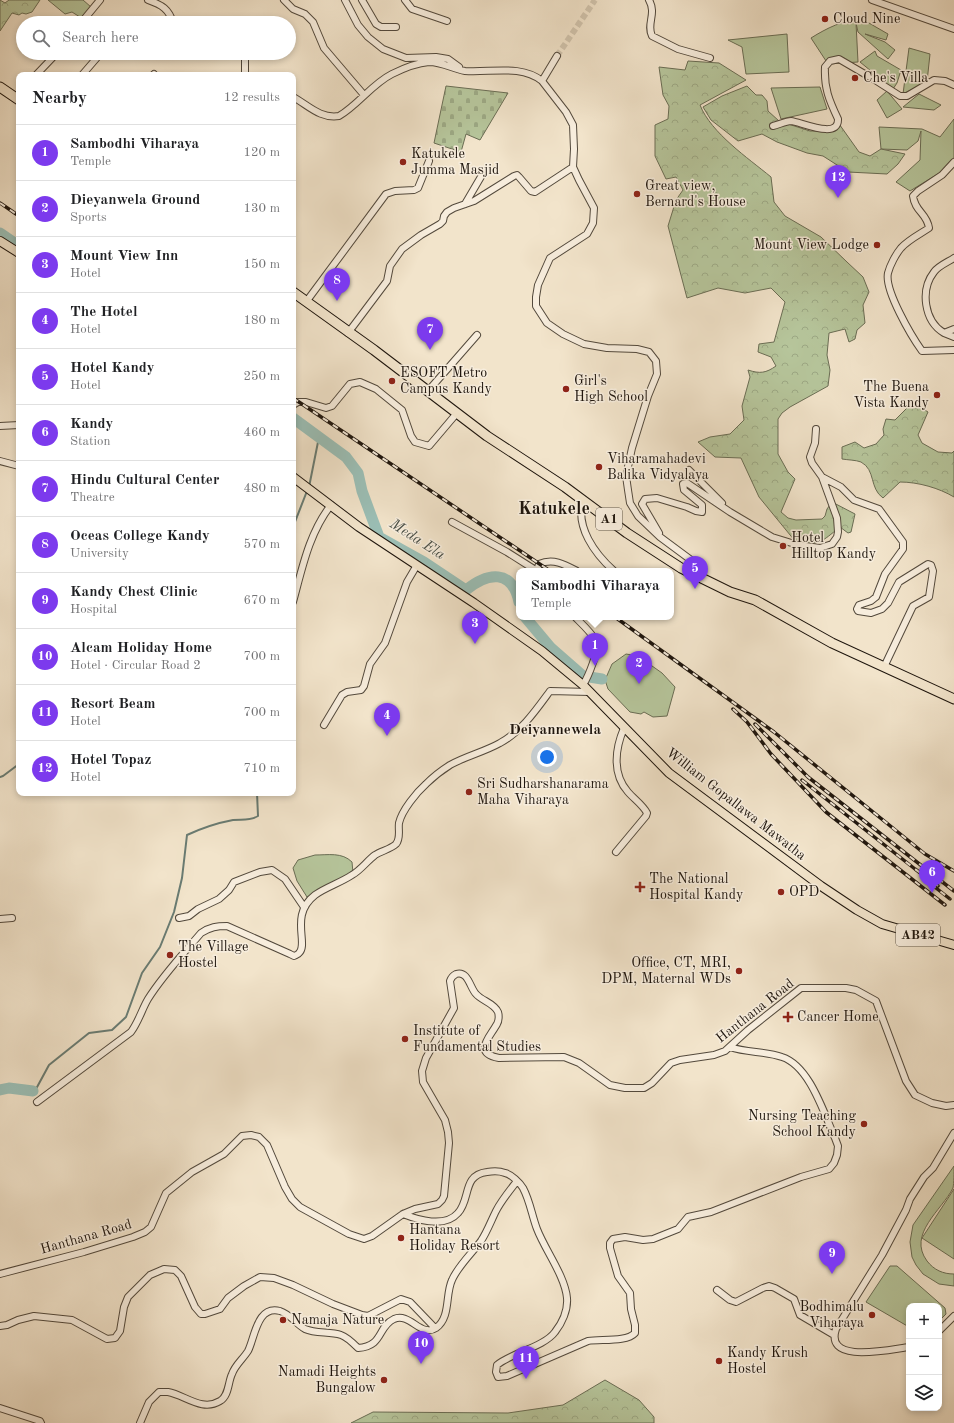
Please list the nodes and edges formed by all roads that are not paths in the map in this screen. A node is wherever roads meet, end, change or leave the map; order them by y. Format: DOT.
graph roads {
  1 [pos="100,0"];
  2 [pos="148,0"];
  3 [pos="284,0"];
  4 [pos="362,0"];
  5 [pos="405,0"];
  6 [pos="649,0"];
  7 [pos="872,0"];
  8 [pos="347,1"];
  9 [pos="87,16"];
  10 [pos="171,16"];
  11 [pos="447,21"];
  12 [pos="946,27"];
  13 [pos="396,28"];
  14 [pos="954,29"];
  15 [pos="954,33"];
  16 [pos="557,56"];
  17 [pos="710,58"];
  18 [pos="50,60"];
  19 [pos="96,60"];
  20 [pos="245,60"];
  21 [pos="463,70"];
  22 [pos="39,72"];
  23 [pos="85,72"];
  24 [pos="245,72"];
  25 [pos="542,81"];
  26 [pos="954,84"];
  27 [pos="0,87"];
  28 [pos="364,95"];
  29 [pos="16,96"];
  30 [pos="296,99"];
  31 [pos="773,126"];
  32 [pos="429,160"];
  33 [pos="954,162"];
  34 [pos="573,167"];
  35 [pos="482,175"];
  36 [pos="464,204"];
  37 [pos="0,241"];
  38 [pos="16,251"];
  39 [pos="954,258"];
  40 [pos="296,294"];
  41 [pos="306,302"];
  42 [pos="954,329"];
  43 [pos="348,333"];
  44 [pos="944,333"];
  45 [pos="477,335"];
  46 [pos="954,337"];
  47 [pos="954,350"];
  48 [pos="428,391"];
  49 [pos="296,403"];
  50 [pos="457,413"];
  51 [pos="16,425"];
  52 [pos="0,426"];
  53 [pos="816,429"];
  54 [pos="0,461"];
  55 [pos="16,465"];
  56 [pos="689,470"];
  57 [pos="822,477"];
  58 [pos="296,478"];
  59 [pos="583,500"];
  60 [pos="330,505"];
  61 [pos="730,512"];
  62 [pos="452,522"];
  63 [pos="660,536"];
  64 [pos="417,565"];
  65 [pos="532,568"];
  66 [pos="538,568"];
  67 [pos="571,568"];
  68 [pos="611,568"];
  69 [pos="700,578"];
  70 [pos="296,591"];
  71 [pos="578,620"];
  72 [pos="884,667"];
  73 [pos="586,680"];
  74 [pos="590,692"];
  75 [pos="954,699"];
  76 [pos="324,725"];
  77 [pos="624,728"];
  78 [pos="616,852"];
  79 [pos="304,907"];
  80 [pos="12,918"];
  81 [pos="179,918"];
  82 [pos="0,919"];
  83 [pos="954,945"];
  84 [pos="730,1047"];
  85 [pos="37,1102"];
  86 [pos="954,1105"];
  87 [pos="954,1134"];
  88 [pos="517,1182"];
  89 [pos="403,1214"];
  90 [pos="0,1274"];
  91 [pos="718,1290"];
  92 [pos="954,1316"];
  93 [pos="0,1326"];
  94 [pos="435,1328"];
  95 [pos="942,1328"];
  96 [pos="834,1335"];
  97 [pos="906,1347"];
  98 [pos="0,1408"];
  99 [pos="41,1423"];
  100 [pos="140,1423"];
  1 -- 9 [label="street"];
  2 -- 10 [label="street"];
  3 -- 28 [label="street"];
  4 -- 13 [label="street"];
  5 -- 11 [label="street"];
  6 -- 17 [label="street"];
  7 -- 12 [label="street"];
  8 -- 21 [label="street"];
  12 -- 14 [label="street"];
  12 -- 15 [label="street"];
  16 -- 25 [label="street"];
  18 -- 22 [label="street"];
  19 -- 23 [label="street"];
  20 -- 24 [label="street"];
  21 -- 25 [label="street"];
  21 -- 28 [label="street"];
  25 -- 34 [label="street"];
  26 -- 31 [label="street"];
  27 -- 29 [label="highway"];
  28 -- 30 [label="street"];
  32 -- 41 [label="street"];
  33 -- 47 [label="street"];
  34 -- 36 [label="street"];
  34 -- 63 [label="street"];
  35 -- 36 [label="street"];
  36 -- 43 [label="street"];
  37 -- 38 [label="main road"];
  39 -- 44 [label="street"];
  40 -- 41 [label="highway, A1"];
  41 -- 43 [label="highway, A1"];
  42 -- 44 [label="street"];
  43 -- 48 [label="highway, A1"];
  44 -- 46 [label="street"];
  45 -- 48 [label="street"];
  48 -- 50 [label="highway, A1"];
  49 -- 50 [label="street"];
  50 -- 59 [label="highway, A1"];
  51 -- 52 [label="street"];
  53 -- 57 [label="street"];
  54 -- 55 [label="street"];
  56 -- 61 [label="street"];
  57 -- 61 [label="street"];
  57 -- 72 [label="street"];
  58 -- 60 [label="main road, William Gopallawa Mawatha / AB42"];
  59 -- 68 [label="street"];
  59 -- 69 [label="highway, A1"];
  60 -- 64 [label="main road, William Gopallawa Mawatha / AB42"];
  60 -- 70 [label="street"];
  61 -- 63 [label="street"];
  62 -- 65 [label="street"];
  63 -- 69 [label="street"];
  64 -- 73 [label="main road, William Gopallawa Mawatha / AB42"];
  64 -- 76 [label="street"];
  66 -- 67 [label="street"];
  69 -- 72 [label="highway, A1"];
  71 -- 73 [label="street"];
  72 -- 75 [label="highway, A1"];
  73 -- 74 [label="main road, William Gopallawa Mawatha / AB42"];
  74 -- 77 [label="main road, William Gopallawa Mawatha / AB42"];
  74 -- 79 [label="street"];
  77 -- 78 [label="street"];
  77 -- 83 [label="main road, William Gopallawa Mawatha / AB42"];
  79 -- 81 [label="street"];
  79 -- 85 [label="street"];
  80 -- 82 [label="street"];
  84 -- 86 [label="street, Hanthana Road"];
  84 -- 88 [label="street"];
  84 -- 89 [label="street, Hanthana Road"];
  87 -- 96 [label="street"];
  88 -- 89 [label="street"];
  88 -- 94 [label="street"];
  89 -- 90 [label="street, Hanthana Road"];
  91 -- 96 [label="street"];
  92 -- 95 [label="street"];
  93 -- 94 [label="street"];
  94 -- 100 [label="street"];
  96 -- 97 [label="street"];
  98 -- 99 [label="street"];
}
